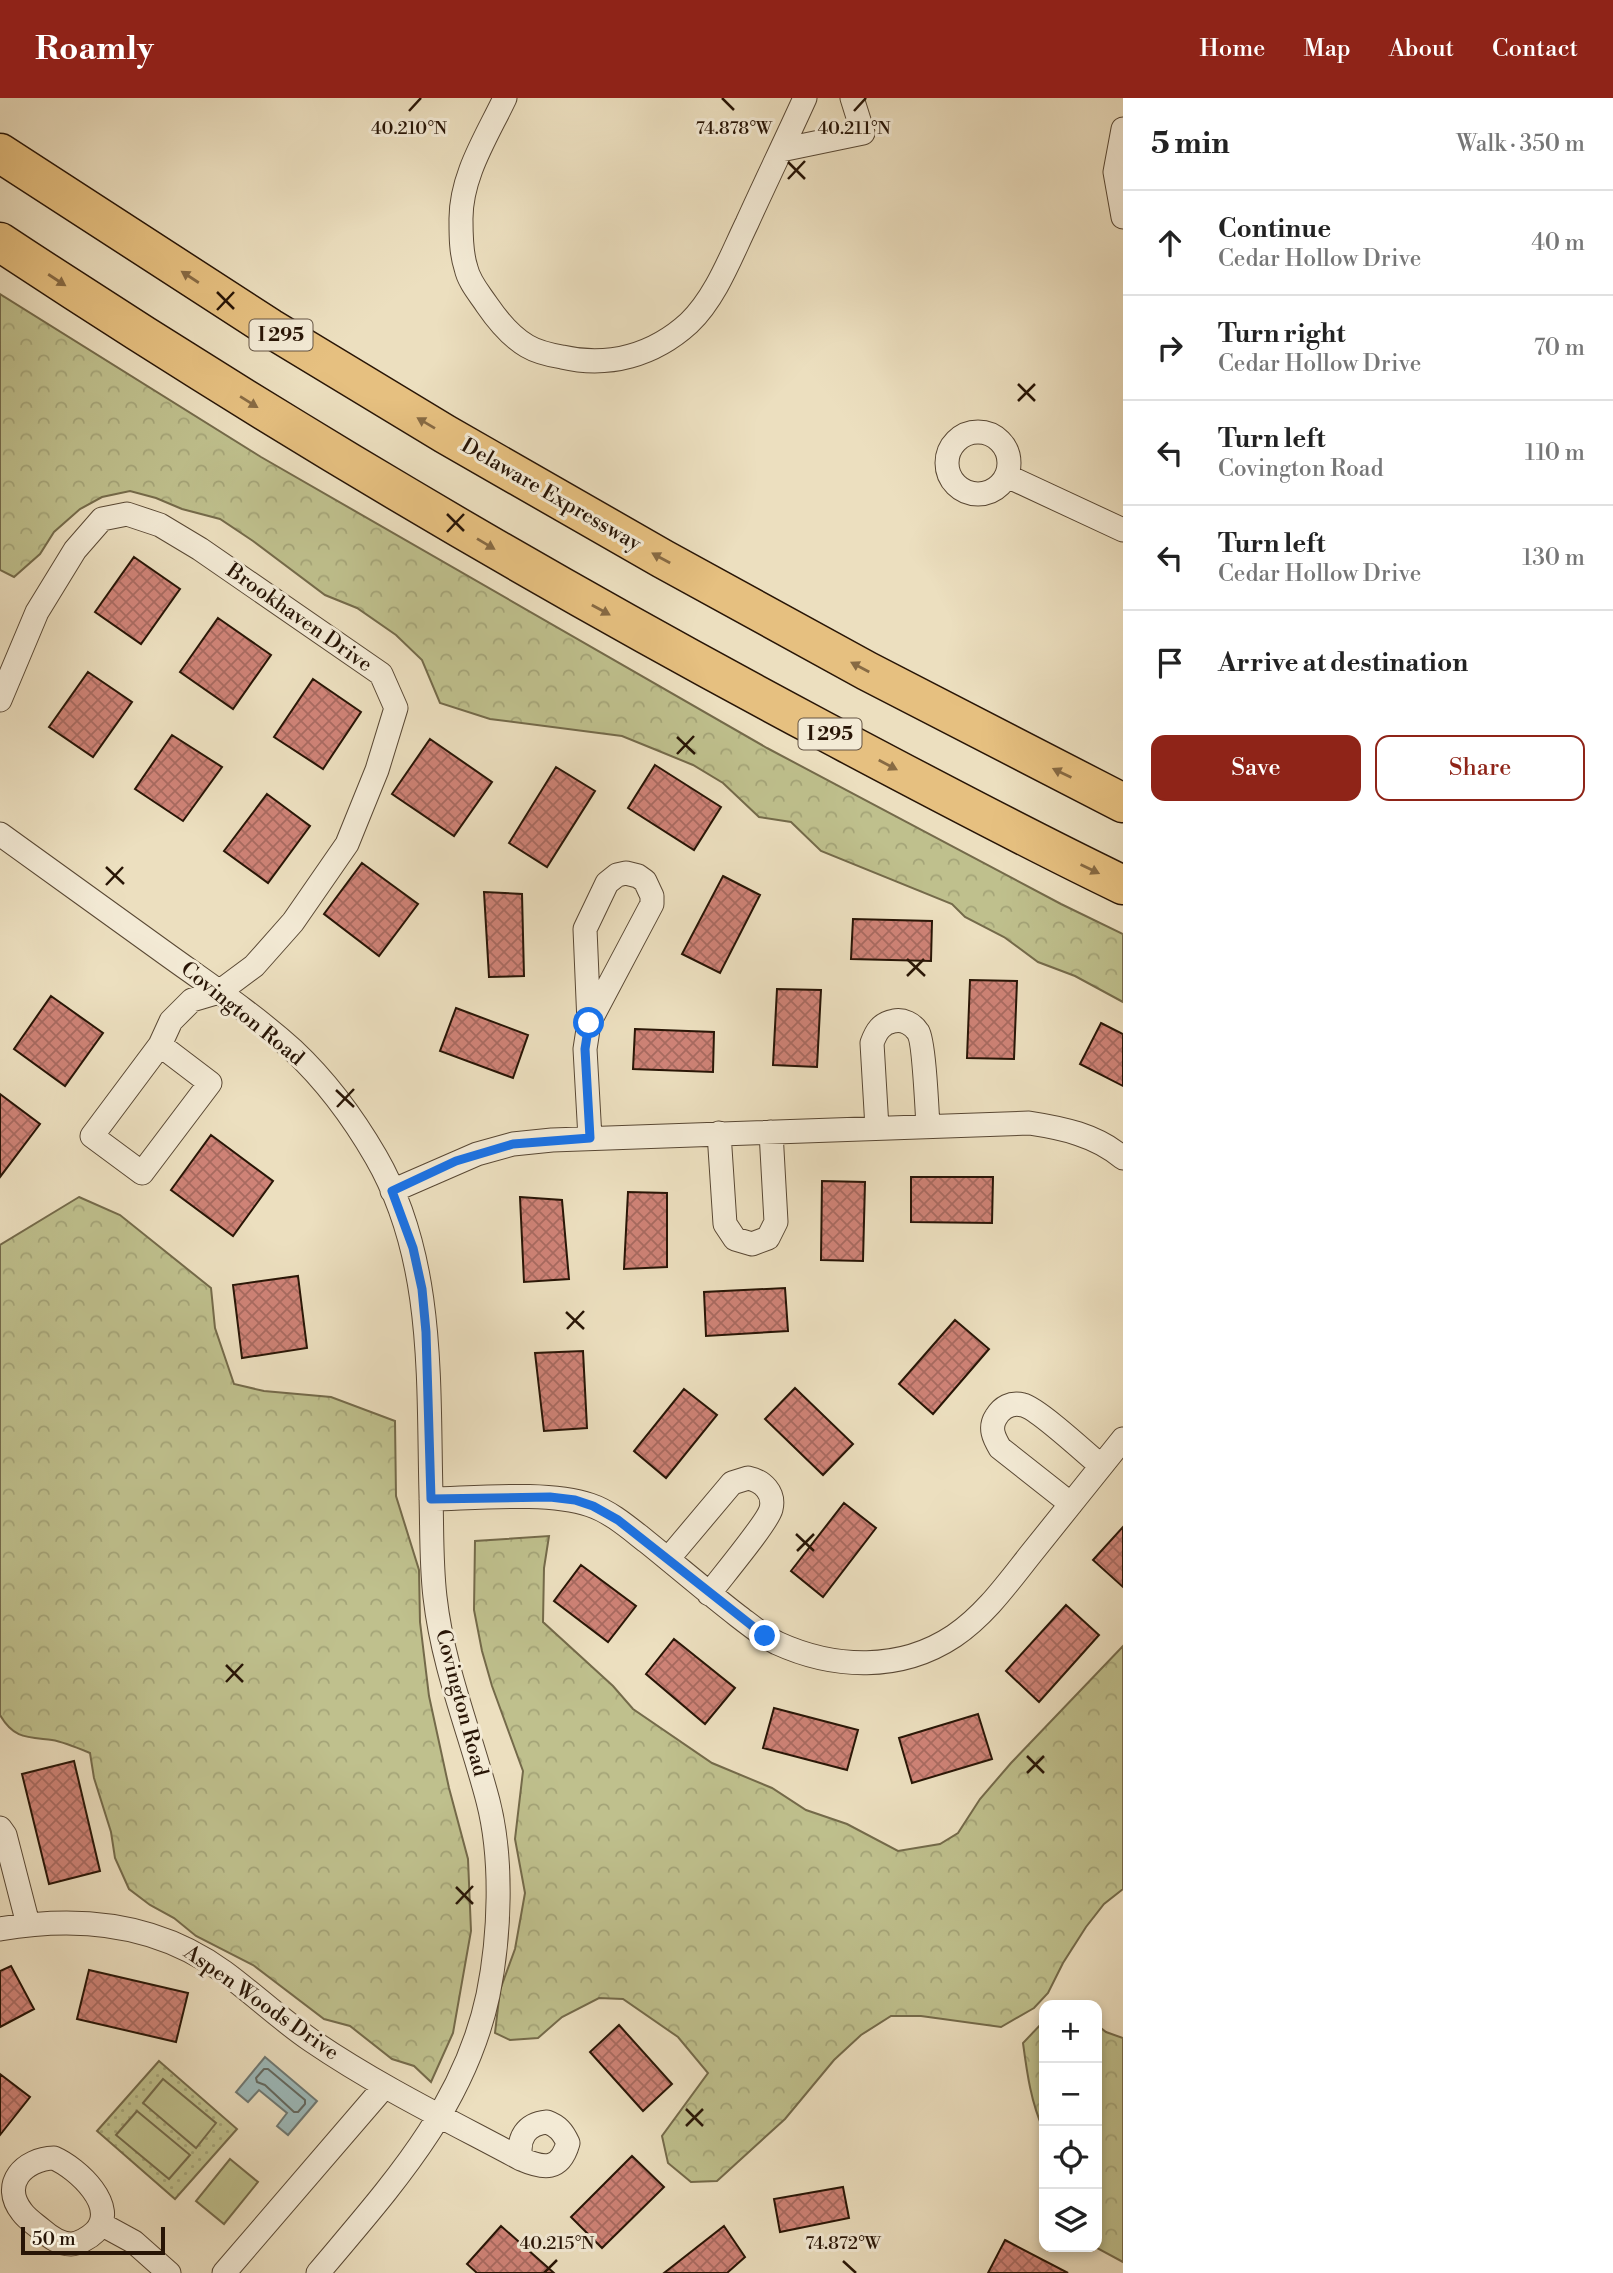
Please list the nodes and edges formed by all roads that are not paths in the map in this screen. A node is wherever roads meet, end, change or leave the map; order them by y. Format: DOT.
graph roads {
  1 [pos="505,98"];
  2 [pos="805,98"];
  3 [pos="852,98"];
  4 [pos="1123,130"];
  5 [pos="781,150"];
  6 [pos="0,153"];
  7 [pos="1123,218"];
  8 [pos="0,242"];
  9 [pos="1006,476"];
  10 [pos="1123,530"];
  11 [pos="0,700"];
  12 [pos="1123,803"];
  13 [pos="0,834"];
  14 [pos="1123,885"];
  15 [pos="219,992"];
  16 [pos="589,1023"];
  17 [pos="160,1045"];
  18 [pos="928,1126"];
  19 [pos="877,1128"];
  20 [pos="771,1132"];
  21 [pos="719,1133"];
  22 [pos="590,1138"];
  23 [pos="1123,1158"];
  24 [pos="392,1191"];
  25 [pos="1123,1439"];
  26 [pos="1101,1466"];
  27 [pos="431,1499"];
  28 [pos="1071,1504"];
  29 [pos="668,1559"];
  30 [pos="709,1594"];
  31 [pos="0,1828"];
  32 [pos="28,1924"];
  33 [pos="0,1929"];
  34 [pos="384,2087"];
  35 [pos="441,2116"];
  36 [pos="522,2159"];
  37 [pos="101,2224"];
  38 [pos="169,2273"];
  39 [pos="224,2273"];
  40 [pos="318,2273"];
  1 -- 5 [label="street"];
  2 -- 5 [label="street"];
  3 -- 5 [label="street"];
  4 -- 7 [label="street"];
  12 -- 6 [label="highway, Delaware Expressway / I 295, one-way"];
  8 -- 14 [label="highway, I 295, one-way"];
  9 -- 10 [label="street"];
  11 -- 15 [label="street, Brookhaven Drive"];
  13 -- 15 [label="street, Covington Road"];
  15 -- 17 [label="street, Brookhaven Drive"];
  15 -- 24 [label="street, Covington Road"];
  16 -- 16 [label="street"];
  16 -- 22 [label="street"];
  17 -- 17 [label="street, Brookhaven Drive"];
  18 -- 19 [label="street"];
  18 -- 19 [label="street"];
  18 -- 23 [label="street"];
  19 -- 20 [label="street"];
  20 -- 21 [label="street"];
  20 -- 21 [label="street"];
  21 -- 22 [label="street"];
  22 -- 24 [label="street"];
  24 -- 27 [label="street, Covington Road"];
  25 -- 26 [label="street"];
  26 -- 28 [label="street"];
  26 -- 28 [label="street"];
  27 -- 29 [label="street"];
  27 -- 35 [label="street, Covington Road"];
  28 -- 30 [label="street"];
  29 -- 30 [label="street"];
  29 -- 30 [label="street"];
  31 -- 32 [label="street"];
  32 -- 33 [label="street, Aspen Woods Drive"];
  32 -- 34 [label="street, Aspen Woods Drive"];
  34 -- 35 [label="street, Aspen Woods Drive"];
  34 -- 39 [label="street"];
  35 -- 36 [label="street"];
  35 -- 40 [label="street, Covington Road"];
  37 -- 38 [label="street"];
}
